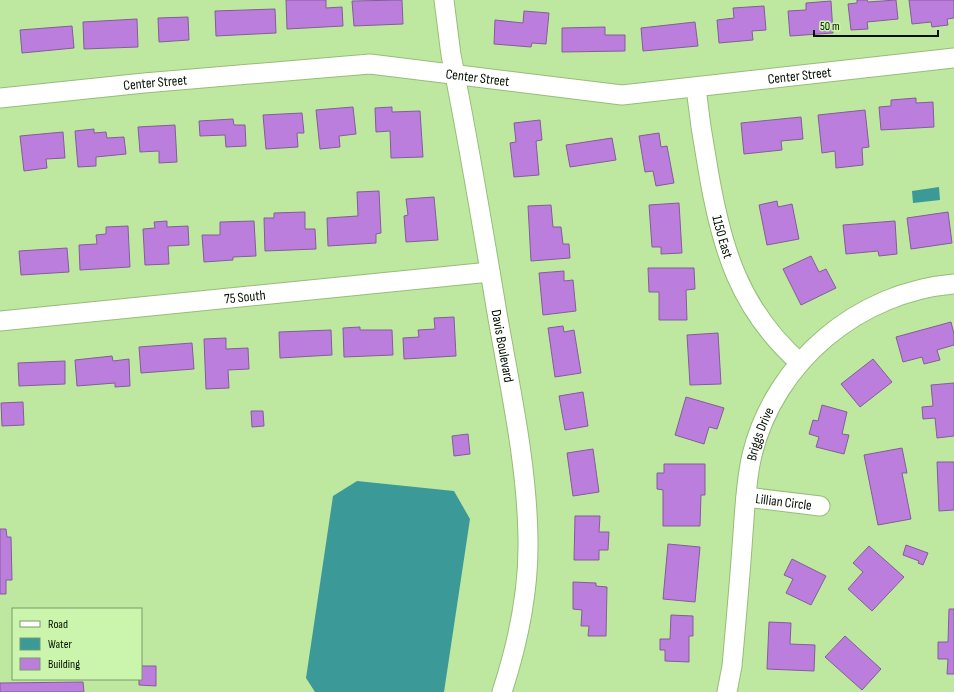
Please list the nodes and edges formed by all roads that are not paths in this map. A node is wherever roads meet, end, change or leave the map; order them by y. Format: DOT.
graph roads {
  1 [pos="444,0"];
  2 [pos="954,58"];
  3 [pos="455,74"];
  4 [pos="696,88"];
  5 [pos="0,98"];
  6 [pos="490,272"];
  7 [pos="954,284"];
  8 [pos="0,321"];
  9 [pos="800,363"];
  10 [pos="746,497"];
  11 [pos="820,506"];
  12 [pos="502,692"];
  13 [pos="727,692"];
  1 -- 3 [label="street, Davis Boulevard"];
  2 -- 4 [label="street, Center Street"];
  3 -- 4 [label="street, Center Street"];
  3 -- 5 [label="street, Center Street"];
  3 -- 6 [label="street, Davis Boulevard"];
  4 -- 9 [label="street, 1150 East"];
  6 -- 8 [label="street, 75 South"];
  6 -- 12 [label="street, Davis Boulevard"];
  7 -- 9 [label="street, Briggs Drive"];
  9 -- 10 [label="street, Briggs Drive"];
  10 -- 11 [label="street, Lillian Circle"];
  10 -- 13 [label="street, Briggs Drive"];
}
